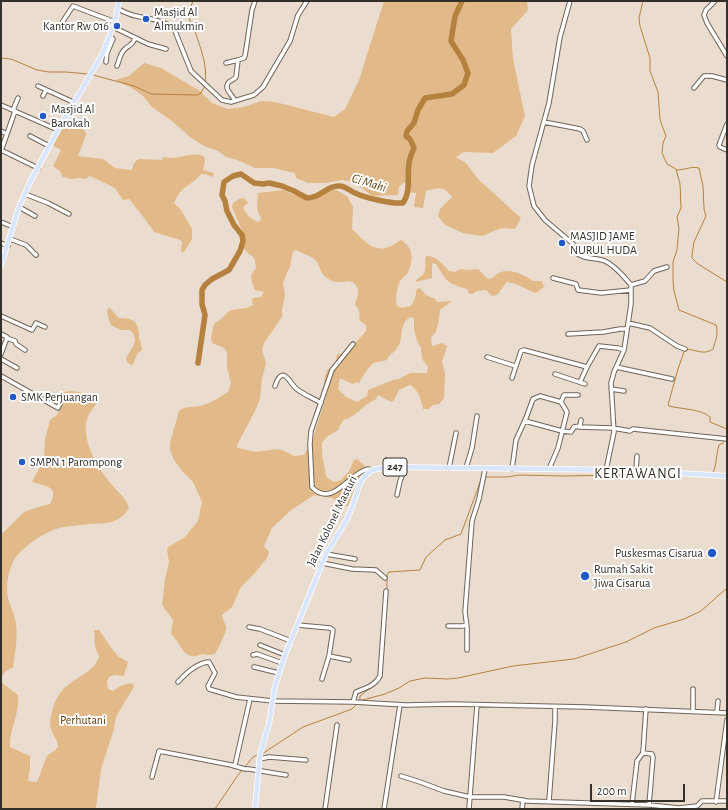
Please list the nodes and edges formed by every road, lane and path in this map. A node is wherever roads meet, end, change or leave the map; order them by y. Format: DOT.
graph roads {
  1 [pos="119,1"];
  2 [pos="255,1"];
  3 [pos="307,1"];
  4 [pos="570,1"];
  5 [pos="715,1"];
  6 [pos="118,9"];
  7 [pos="63,21"];
  8 [pos="114,25"];
  9 [pos="110,36"];
  10 [pos="135,38"];
  11 [pos="166,49"];
  12 [pos="727,56"];
  13 [pos="238,60"];
  14 [pos="106,62"];
  15 [pos="226,63"];
  16 [pos="117,66"];
  17 [pos="727,80"];
  18 [pos="38,86"];
  19 [pos="694,88"];
  20 [pos="46,90"];
  21 [pos="44,96"];
  22 [pos="18,98"];
  23 [pos="235,101"];
  24 [pos="74,102"];
  25 [pos="1,107"];
  26 [pos="14,111"];
  27 [pos="544,122"];
  28 [pos="727,124"];
  29 [pos="58,130"];
  30 [pos="1,131"];
  31 [pos="7,134"];
  32 [pos="30,136"];
  33 [pos="587,140"];
  34 [pos="49,146"];
  35 [pos="1,150"];
  36 [pos="727,150"];
  37 [pos="38,168"];
  38 [pos="25,194"];
  39 [pos="19,207"];
  40 [pos="69,214"];
  41 [pos="35,216"];
  42 [pos="1,222"];
  43 [pos="13,227"];
  44 [pos="10,239"];
  45 [pos="1,243"];
  46 [pos="8,246"];
  47 [pos="3,252"];
  48 [pos="36,255"];
  49 [pos="1,265"];
  50 [pos="667,267"];
  51 [pos="553,278"];
  52 [pos="631,285"];
  53 [pos="631,290"];
  54 [pos="1,316"];
  55 [pos="628,323"];
  56 [pos="45,327"];
  57 [pos="627,329"];
  58 [pos="1,334"];
  59 [pos="568,334"];
  60 [pos="7,338"];
  61 [pos="353,344"];
  62 [pos="685,349"];
  63 [pos="25,350"];
  64 [pos="624,350"];
  65 [pos="1,354"];
  66 [pos="487,357"];
  67 [pos="1,359"];
  68 [pos="515,366"];
  69 [pos="587,367"];
  70 [pos="616,367"];
  71 [pos="17,368"];
  72 [pos="555,374"];
  73 [pos="1,376"];
  74 [pos="512,378"];
  75 [pos="672,379"];
  76 [pos="580,382"];
  77 [pos="585,384"];
  78 [pos="275,386"];
  79 [pos="611,389"];
  80 [pos="624,391"];
  81 [pos="578,395"];
  82 [pos="63,397"];
  83 [pos="321,402"];
  84 [pos="561,402"];
  85 [pos="477,416"];
  86 [pos="581,420"];
  87 [pos="525,421"];
  88 [pos="579,427"];
  89 [pos="613,428"];
  90 [pos="562,431"];
  91 [pos="456,433"];
  92 [pos="727,439"];
  93 [pos="637,456"];
  94 [pos="406,467"];
  95 [pos="450,468"];
  96 [pos="466,468"];
  97 [pos="485,468"];
  98 [pos="512,469"];
  99 [pos="549,469"];
  100 [pos="372,470"];
  101 [pos="606,470"];
  102 [pos="636,471"];
  103 [pos="727,475"];
  104 [pos="397,495"];
  105 [pos="326,554"];
  106 [pos="356,559"];
  107 [pos="322,563"];
  108 [pos="384,578"];
  109 [pos="386,591"];
  110 [pos="297,625"];
  111 [pos="466,625"];
  112 [pos="448,626"];
  113 [pos="249,627"];
  114 [pos="291,641"];
  115 [pos="260,645"];
  116 [pos="467,650"];
  117 [pos="253,654"];
  118 [pos="286,654"];
  119 [pos="329,656"];
  120 [pos="349,660"];
  121 [pos="282,663"];
  122 [pos="254,668"];
  123 [pos="279,674"];
  124 [pos="322,679"];
  125 [pos="178,682"];
  126 [pos="693,689"];
  127 [pos="250,699"];
  128 [pos="273,701"];
  129 [pos="718,701"];
  130 [pos="357,703"];
  131 [pos="400,705"];
  132 [pos="477,705"];
  133 [pos="555,707"];
  134 [pos="646,709"];
  135 [pos="693,711"];
  136 [pos="717,712"];
  137 [pos="727,713"];
  138 [pos="727,720"];
  139 [pos="337,725"];
  140 [pos="643,753"];
  141 [pos="260,757"];
  142 [pos="725,759"];
  143 [pos="306,760"];
  144 [pos="235,766"];
  145 [pos="258,771"];
  146 [pos="286,775"];
  147 [pos="401,776"];
  148 [pos="152,777"];
  149 [pos="470,797"];
  150 [pos="523,800"];
  151 [pos="549,801"];
  152 [pos="727,801"];
  153 [pos="716,802"];
  154 [pos="632,804"];
  155 [pos="649,805"];
  156 [pos="255,809"];
  157 [pos="325,809"];
  158 [pos="384,809"];
  159 [pos="469,809"];
  160 [pos="522,809"];
  1 -- 6 [label="main road"];
  2 -- 13 [label="street"];
  3 -- 23 [label="street"];
  4 -- 27 [label="street"];
  5 -- 12 [label="street"];
  6 -- 8 [label="main road"];
  6 -- 23 [label="street"];
  7 -- 8 [label="street"];
  8 -- 9 [label="main road"];
  8 -- 10 [label="street"];
  9 -- 14 [label="street"];
  9 -- 24 [label="main road"];
  10 -- 11 [label="street"];
  10 -- 16 [label="street"];
  13 -- 15 [label="street"];
  13 -- 23 [label="street"];
  17 -- 19 [label="street"];
  18 -- 20 [label="street"];
  20 -- 21 [label="street"];
  20 -- 24 [label="street"];
  22 -- 26 [label="street"];
  24 -- 29 [label="main road"];
  25 -- 26 [label="street"];
  26 -- 29 [label="street"];
  26 -- 31 [label="street"];
  27 -- 33 [label="street"];
  27 -- 52 [label="street"];
  28 -- 36 [label="street"];
  29 -- 34 [label="main road"];
  30 -- 31 [label="street"];
  31 -- 35 [label="street"];
  32 -- 34 [label="street"];
  34 -- 37 [label="main road"];
  35 -- 37 [label="street"];
  37 -- 38 [label="main road"];
  38 -- 39 [label="main road"];
  38 -- 40 [label="street"];
  39 -- 41 [label="street"];
  39 -- 43 [label="main road"];
  42 -- 43 [label="street"];
  43 -- 44 [label="main road"];
  44 -- 46 [label="main road"];
  44 -- 48 [label="street"];
  45 -- 46 [label="street"];
  46 -- 47 [label="main road"];
  47 -- 49 [label="main road"];
  50 -- 52 [label="street"];
  51 -- 53 [label="street"];
  52 -- 53 [label="street"];
  53 -- 55 [label="street"];
  54 -- 56 [label="street"];
  55 -- 57 [label="street"];
  55 -- 62 [label="street"];
  57 -- 59 [label="street"];
  57 -- 64 [label="street"];
  58 -- 60 [label="street"];
  60 -- 63 [label="street"];
  60 -- 65 [label="street"];
  61 -- 83 [label="street"];
  64 -- 69 [label="street"];
  64 -- 70 [label="street"];
  66 -- 68 [label="street"];
  67 -- 71 [label="street"];
  68 -- 69 [label="street"];
  68 -- 74 [label="street"];
  69 -- 76 [label="street"];
  70 -- 75 [label="street"];
  70 -- 79 [label="street"];
  72 -- 76 [label="street"];
  73 -- 82 [label="street"];
  76 -- 77 [label="street"];
  78 -- 83 [label="street"];
  79 -- 80 [label="street"];
  79 -- 89 [label="street"];
  81 -- 84 [label="street"];
  83 -- 100 [label="street"];
  84 -- 87 [label="street"];
  84 -- 90 [label="street"];
  85 -- 96 [label="street"];
  86 -- 88 [label="street"];
  87 -- 90 [label="street"];
  87 -- 98 [label="street"];
  88 -- 89 [label="street"];
  88 -- 90 [label="street"];
  89 -- 92 [label="street"];
  89 -- 101 [label="street"];
  90 -- 99 [label="street"];
  91 -- 95 [label="street"];
  93 -- 102 [label="street"];
  94 -- 95 [label="main road, Jalan Kolonel Masturi / 247"];
  94 -- 100 [label="main road, Jalan Kolonel Masturi / 247"];
  94 -- 104 [label="street"];
  95 -- 96 [label="main road, Jalan Kolonel Masturi / 247"];
  96 -- 97 [label="main road, Jalan Kolonel Masturi / 247"];
  97 -- 98 [label="main road, Jalan Kolonel Masturi / 247"];
  97 -- 111 [label="street"];
  98 -- 99 [label="main road, Jalan Kolonel Masturi / 247"];
  99 -- 101 [label="main road, Jalan Kolonel Masturi / 247"];
  100 -- 105 [label="main road, Jalan Kolonel Masturi / 247"];
  101 -- 102 [label="main road, Jalan Kolonel Masturi / 247"];
  102 -- 103 [label="main road, Jalan Kolonel Masturi / 247"];
  105 -- 106 [label="street"];
  105 -- 107 [label="main road, Jalan Kolonel Masturi / 247"];
  107 -- 108 [label="street"];
  107 -- 110 [label="main road, Jalan Kolonel Masturi / 247"];
  109 -- 130 [label="street"];
  110 -- 114 [label="main road, Jalan Kolonel Masturi / 247"];
  110 -- 119 [label="street"];
  111 -- 112 [label="street"];
  111 -- 116 [label="street"];
  113 -- 114 [label="street"];
  114 -- 118 [label="main road, Jalan Kolonel Masturi / 247"];
  115 -- 118 [label="street"];
  117 -- 121 [label="street"];
  118 -- 121 [label="main road, Jalan Kolonel Masturi / 247"];
  119 -- 120 [label="street"];
  119 -- 124 [label="street"];
  121 -- 123 [label="main road, Jalan Kolonel Masturi / 247"];
  122 -- 123 [label="street"];
  123 -- 128 [label="main road, Jalan Kolonel Masturi / 247"];
  125 -- 127 [label="street"];
  126 -- 135 [label="street"];
  127 -- 128 [label="street"];
  127 -- 144 [label="street"];
  128 -- 130 [label="street"];
  128 -- 141 [label="main road, Jalan Kolonel Masturi / 247"];
  129 -- 136 [label="street"];
  130 -- 131 [label="street"];
  131 -- 132 [label="street"];
  131 -- 158 [label="street"];
  132 -- 133 [label="street"];
  132 -- 149 [label="street"];
  133 -- 134 [label="street"];
  133 -- 151 [label="street"];
  134 -- 135 [label="street"];
  134 -- 140 [label="street"];
  135 -- 136 [label="street"];
  136 -- 137 [label="street"];
  138 -- 142 [label="street"];
  139 -- 157 [label="street"];
  140 -- 154 [label="street"];
  140 -- 155 [label="street"];
  141 -- 143 [label="street"];
  141 -- 145 [label="main road, Jalan Kolonel Masturi / 247"];
  142 -- 153 [label="street"];
  144 -- 145 [label="street"];
  144 -- 148 [label="street"];
  145 -- 146 [label="street"];
  145 -- 156 [label="main road, Jalan Kolonel Masturi / 247"];
  147 -- 149 [label="street"];
  149 -- 150 [label="street"];
  149 -- 159 [label="street"];
  150 -- 151 [label="street"];
  150 -- 160 [label="street"];
  151 -- 154 [label="street"];
  152 -- 153 [label="street"];
  153 -- 155 [label="street"];
  154 -- 155 [label="street"];
}
